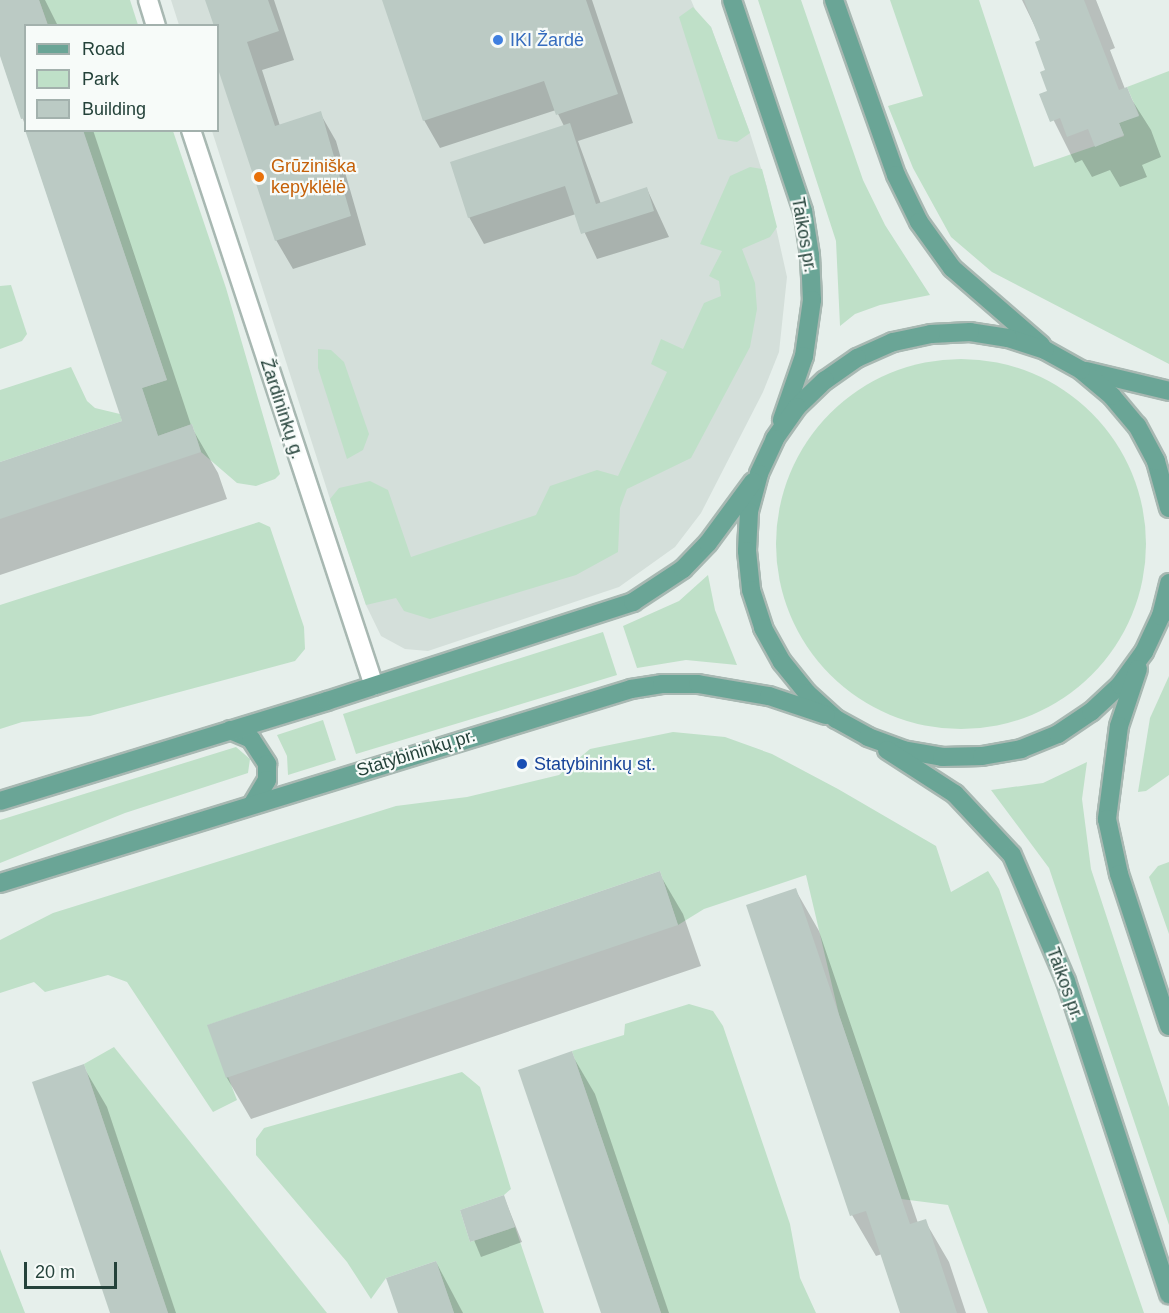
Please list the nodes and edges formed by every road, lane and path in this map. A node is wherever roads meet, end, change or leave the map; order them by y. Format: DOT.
graph roads {
  1 [pos="148,0"];
  2 [pos="732,0"];
  3 [pos="834,0"];
  4 [pos="155,24"];
  5 [pos="192,132"];
  6 [pos="1046,350"];
  7 [pos="1082,370"];
  8 [pos="1169,391"];
  9 [pos="775,439"];
  10 [pos="759,474"];
  11 [pos="1169,508"];
  12 [pos="1169,583"];
  13 [pos="1165,611"];
  14 [pos="1144,652"];
  15 [pos="374,686"];
  16 [pos="836,718"];
  17 [pos="231,730"];
  18 [pos="868,737"];
  19 [pos="0,801"];
  20 [pos="253,803"];
  21 [pos="0,882"];
  22 [pos="1169,1026"];
  23 [pos="1169,1295"];
  1 -- 4 [label="street"];
  2 -- 9 [label="main road, Taikos pr."];
  3 -- 6 [label="main road"];
  5 -- 15 [label="street, Žardininkų g."];
  6 -- 7 [label="main road"];
  6 -- 9 [label="main road"];
  7 -- 8 [label="main road"];
  7 -- 11 [label="main road"];
  9 -- 10 [label="main road"];
  10 -- 15 [label="main road"];
  10 -- 16 [label="main road"];
  12 -- 13 [label="main road"];
  13 -- 14 [label="main road"];
  14 -- 18 [label="main road"];
  14 -- 22 [label="main road"];
  15 -- 17 [label="main road"];
  16 -- 18 [label="main road"];
  16 -- 20 [label="main road, Statybininkų pr."];
  17 -- 19 [label="main road"];
  17 -- 20 [label="main road"];
  18 -- 23 [label="main road, Taikos pr."];
  20 -- 21 [label="main road, Statybininkų pr."];
}
